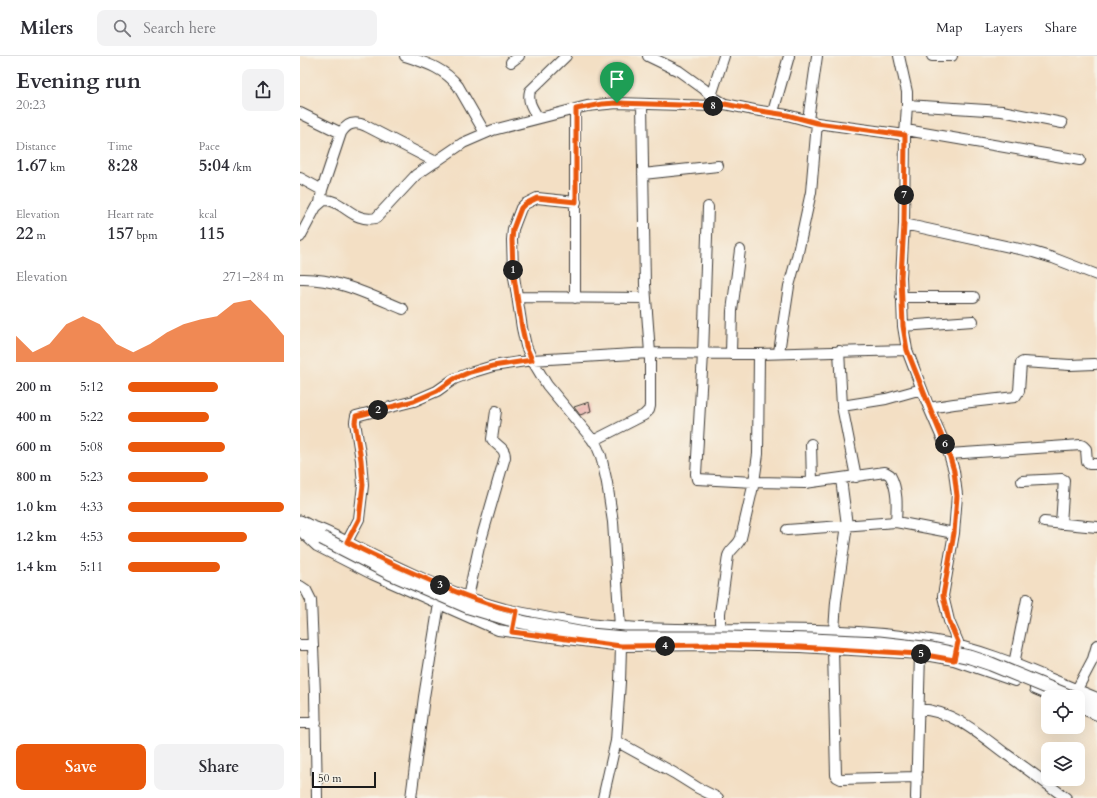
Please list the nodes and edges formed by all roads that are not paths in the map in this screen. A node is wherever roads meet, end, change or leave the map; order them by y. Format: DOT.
graph roads {
  1 [pos="405,56"];
  2 [pos="519,56"];
  3 [pos="566,56"];
  4 [pos="724,56"];
  5 [pos="789,56"];
  6 [pos="817,56"];
  7 [pos="899,56"];
  8 [pos="932,56"];
  9 [pos="952,56"];
  10 [pos="653,57"];
  11 [pos="510,62"];
  12 [pos="711,96"];
  13 [pos="642,104"];
  14 [pos="725,104"];
  15 [pos="907,105"];
  16 [pos="576,109"];
  17 [pos="773,112"];
  18 [pos="300,113"];
  19 [pos="538,118"];
  20 [pos="812,121"];
  21 [pos="1062,123"];
  22 [pos="341,133"];
  23 [pos="485,133"];
  24 [pos="905,133"];
  25 [pos="1080,160"];
  26 [pos="436,162"];
  27 [pos="718,166"];
  28 [pos="643,174"];
  29 [pos="300,178"];
  30 [pos="322,190"];
  31 [pos="576,202"];
  32 [pos="320,203"];
  33 [pos="708,207"];
  34 [pos="904,224"];
  35 [pos="300,237"];
  36 [pos="740,250"];
  37 [pos="1097,275"];
  38 [pos="300,279"];
  39 [pos="517,297"];
  40 [pos="901,297"];
  41 [pos="575,298"];
  42 [pos="646,298"];
  43 [pos="974,298"];
  44 [pos="403,309"];
  45 [pos="973,321"];
  46 [pos="903,326"];
  47 [pos="907,350"];
  48 [pos="779,352"];
  49 [pos="839,352"];
  50 [pos="650,353"];
  51 [pos="703,354"];
  52 [pos="731,354"];
  53 [pos="759,354"];
  54 [pos="532,360"];
  55 [pos="1095,364"];
  56 [pos="922,389"];
  57 [pos="842,406"];
  58 [pos="930,408"];
  59 [pos="496,411"];
  60 [pos="593,441"];
  61 [pos="811,444"];
  62 [pos="949,454"];
  63 [pos="1097,464"];
  64 [pos="856,477"];
  65 [pos="841,479"];
  66 [pos="1022,481"];
  67 [pos="754,482"];
  68 [pos="812,482"];
  69 [pos="896,522"];
  70 [pos="1044,522"];
  71 [pos="1061,524"];
  72 [pos="847,525"];
  73 [pos="1097,527"];
  74 [pos="302,528"];
  75 [pos="787,530"];
  76 [pos="954,533"];
  77 [pos="347,542"];
  78 [pos="300,586"];
  79 [pos="468,597"];
  80 [pos="1027,599"];
  81 [pos="439,604"];
  82 [pos="516,611"];
  83 [pos="620,627"];
  84 [pos="722,630"];
  85 [pos="834,631"];
  86 [pos="512,632"];
  87 [pos="300,645"];
  88 [pos="313,645"];
  89 [pos="958,645"];
  90 [pos="621,646"];
  91 [pos="1097,646"];
  92 [pos="833,649"];
  93 [pos="920,654"];
  94 [pos="954,660"];
  95 [pos="1014,664"];
  96 [pos="1009,678"];
  97 [pos="1059,690"];
  98 [pos="1064,690"];
  99 [pos="1078,690"];
  100 [pos="1041,692"];
  101 [pos="1085,697"];
  102 [pos="1097,698"];
  103 [pos="1085,701"];
  104 [pos="1097,708"];
  105 [pos="919,709"];
  106 [pos="1085,710"];
  107 [pos="1097,715"];
  108 [pos="300,723"];
  109 [pos="316,723"];
  110 [pos="616,741"];
  111 [pos="917,777"];
  112 [pos="317,798"];
  113 [pos="411,798"];
  114 [pos="603,798"];
  115 [pos="715,798"];
  116 [pos="916,798"];
  117 [pos="1066,798"];
  1 -- 23 [label="street"];
  2 -- 11 [label="street"];
  3 -- 19 [label="street"];
  4 -- 12 [label="street"];
  5 -- 17 [label="street"];
  6 -- 20 [label="street"];
  7 -- 15 [label="street"];
  8 -- 9 [label="street"];
  10 -- 12 [label="street"];
  12 -- 14 [label="street"];
  13 -- 14 [label="street"];
  13 -- 16 [label="street"];
  13 -- 28 [label="street"];
  14 -- 17 [label="street"];
  15 -- 21 [label="street"];
  15 -- 24 [label="street"];
  16 -- 19 [label="street"];
  16 -- 31 [label="street"];
  17 -- 20 [label="street"];
  18 -- 22 [label="street"];
  19 -- 23 [label="street"];
  20 -- 24 [label="street"];
  20 -- 48 [label="street"];
  22 -- 26 [label="street"];
  22 -- 30 [label="street"];
  23 -- 26 [label="street"];
  24 -- 25 [label="street"];
  24 -- 34 [label="street"];
  26 -- 32 [label="street"];
  27 -- 28 [label="street"];
  28 -- 42 [label="street"];
  29 -- 30 [label="street"];
  30 -- 32 [label="street"];
  31 -- 39 [label="street"];
  31 -- 41 [label="street"];
  32 -- 35 [label="street"];
  33 -- 51 [label="street"];
  34 -- 37 [label="street"];
  34 -- 40 [label="street"];
  36 -- 52 [label="street"];
  38 -- 44 [label="street"];
  39 -- 41 [label="street"];
  39 -- 54 [label="street"];
  40 -- 43 [label="street"];
  40 -- 46 [label="street"];
  41 -- 42 [label="street"];
  42 -- 50 [label="street"];
  45 -- 46 [label="street"];
  46 -- 47 [label="street"];
  47 -- 49 [label="street"];
  47 -- 56 [label="street"];
  48 -- 49 [label="street"];
  48 -- 53 [label="street"];
  49 -- 57 [label="street"];
  50 -- 51 [label="street"];
  50 -- 54 [label="street"];
  50 -- 60 [label="street"];
  51 -- 52 [label="street"];
  51 -- 67 [label="street"];
  52 -- 53 [label="street"];
  53 -- 67 [label="street"];
  54 -- 60 [label="street"];
  54 -- 77 [label="street"];
  55 -- 58 [label="street"];
  56 -- 57 [label="street"];
  56 -- 58 [label="street"];
  57 -- 64 [label="street"];
  58 -- 62 [label="street"];
  59 -- 79 [label="street"];
  60 -- 83 [label="street"];
  61 -- 68 [label="street"];
  62 -- 63 [label="street"];
  62 -- 76 [label="street"];
  64 -- 65 [label="street"];
  64 -- 69 [label="street"];
  65 -- 68 [label="street"];
  65 -- 72 [label="street"];
  66 -- 71 [label="street"];
  67 -- 68 [label="street"];
  67 -- 84 [label="street"];
  69 -- 72 [label="street"];
  69 -- 76 [label="street"];
  70 -- 71 [label="street"];
  71 -- 73 [label="street"];
  72 -- 75 [label="street"];
  72 -- 85 [label="street"];
  74 -- 77 [label="street"];
  74 -- 81 [label="street"];
  74 -- 97 [label="main road, bridge"];
  76 -- 89 [label="street"];
  77 -- 79 [label="street"];
  78 -- 88 [label="street"];
  79 -- 82 [label="street"];
  80 -- 95 [label="street"];
  81 -- 86 [label="street"];
  81 -- 113 [label="street"];
  82 -- 83 [label="street"];
  82 -- 86 [label="street"];
  83 -- 84 [label="street"];
  84 -- 85 [label="street"];
  85 -- 89 [label="street"];
  86 -- 90 [label="street"];
  87 -- 88 [label="street"];
  88 -- 109 [label="street"];
  89 -- 94 [label="street"];
  89 -- 95 [label="street"];
  90 -- 92 [label="street"];
  90 -- 110 [label="street"];
  91 -- 99 [label="street"];
  92 -- 93 [label="street"];
  92 -- 111 [label="street"];
  93 -- 94 [label="street"];
  93 -- 105 [label="street"];
  94 -- 96 [label="street"];
  95 -- 96 [label="street"];
  95 -- 98 [label="street"];
  96 -- 100 [label="street"];
  101 -- 102 [label="street"];
  103 -- 104 [label="main road"];
  105 -- 111 [label="street"];
  105 -- 117 [label="street"];
  106 -- 107 [label="street"];
  108 -- 109 [label="street"];
  109 -- 112 [label="street"];
  110 -- 114 [label="street"];
  110 -- 115 [label="street"];
  111 -- 116 [label="street"];
}
